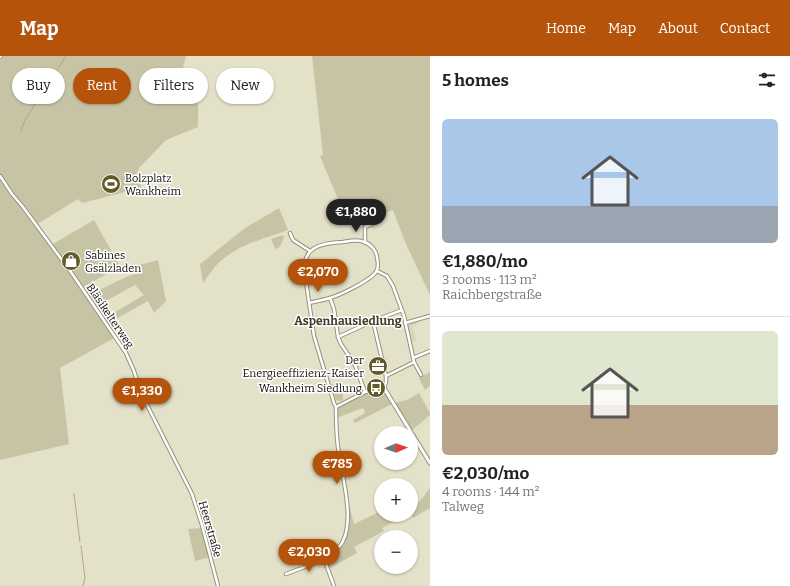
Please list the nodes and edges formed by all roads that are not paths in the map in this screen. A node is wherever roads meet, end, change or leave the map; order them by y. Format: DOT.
graph roads {
  1 [pos="0,176"];
  2 [pos="377,222"];
  3 [pos="290,233"];
  4 [pos="365,242"];
  5 [pos="310,251"];
  6 [pos="377,271"];
  7 [pos="330,298"];
  8 [pos="309,303"];
  9 [pos="402,310"];
  10 [pos="430,316"];
  11 [pos="373,321"];
  12 [pos="405,323"];
  13 [pos="338,338"];
  14 [pos="430,352"];
  15 [pos="413,358"];
  16 [pos="414,362"];
  17 [pos="421,375"];
  18 [pos="386,376"];
  19 [pos="384,388"];
  20 [pos="365,392"];
  21 [pos="336,407"];
  22 [pos="430,463"];
  23 [pos="184,478"];
  24 [pos="326,559"];
  25 [pos="286,574"];
  26 [pos="218,586"];
  27 [pos="334,586"];
  1 -- 23 [label="street, Bläsikelterweg"];
  2 -- 4 [label="street"];
  3 -- 5 [label="street"];
  4 -- 5 [label="street"];
  4 -- 6 [label="street"];
  5 -- 8 [label="street"];
  6 -- 7 [label="street"];
  6 -- 9 [label="street"];
  7 -- 8 [label="street"];
  7 -- 13 [label="street"];
  8 -- 21 [label="street"];
  9 -- 11 [label="street"];
  9 -- 12 [label="street"];
  10 -- 12 [label="street"];
  11 -- 13 [label="street"];
  11 -- 18 [label="street"];
  12 -- 15 [label="street"];
  13 -- 20 [label="street"];
  14 -- 15 [label="street"];
  15 -- 16 [label="street"];
  16 -- 17 [label="street"];
  16 -- 18 [label="street"];
  18 -- 19 [label="street"];
  19 -- 20 [label="street"];
  19 -- 22 [label="street"];
  20 -- 21 [label="street"];
  21 -- 24 [label="street"];
  23 -- 26 [label="street, Heerstraße"];
  24 -- 25 [label="street"];
  24 -- 27 [label="street"];
}
